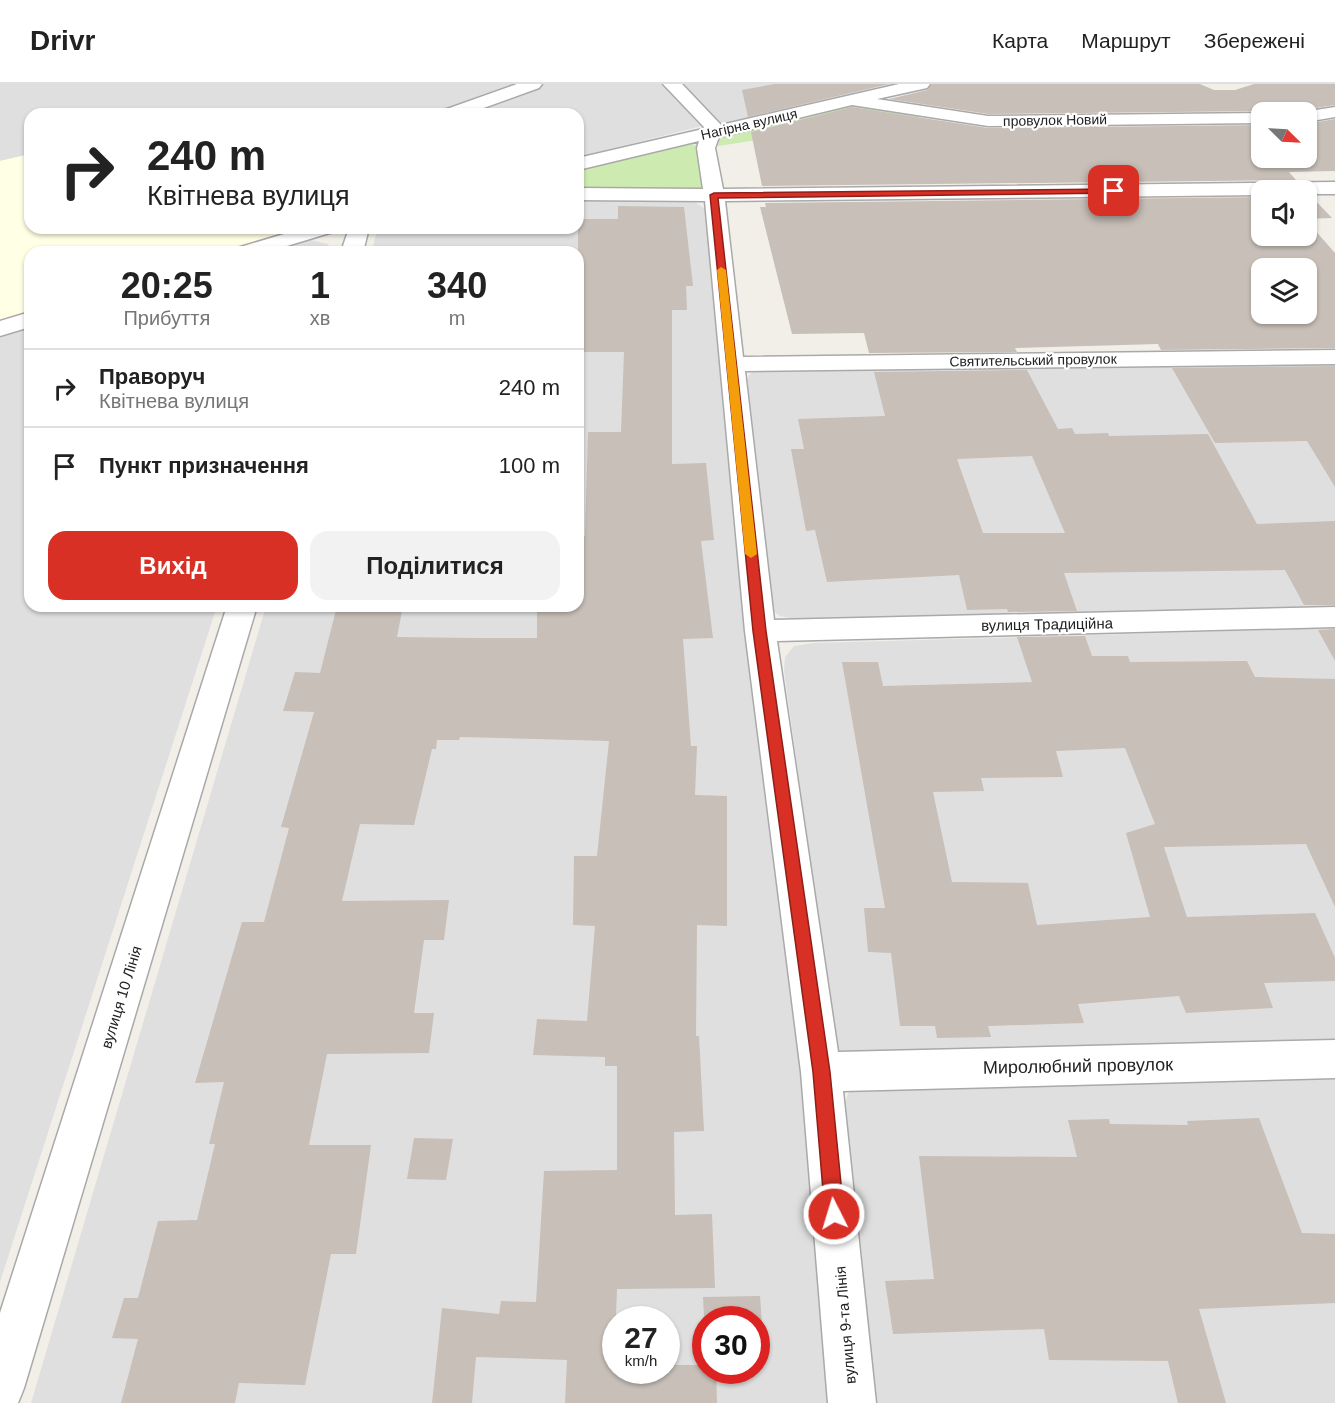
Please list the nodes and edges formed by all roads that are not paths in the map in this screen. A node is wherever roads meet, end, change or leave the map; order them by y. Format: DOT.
graph roads {
  1 [pos="533,84"];
  2 [pos="672,84"];
  3 [pos="921,84"];
  4 [pos="851,100"];
  5 [pos="467,108"];
  6 [pos="1335,112"];
  7 [pos="1317,115"];
  8 [pos="1251,118"];
  9 [pos="710,133"];
  10 [pos="584,163"];
  11 [pos="1335,188"];
  12 [pos="584,194"];
  13 [pos="714,195"];
  14 [pos="306,234"];
  15 [pos="264,246"];
  16 [pos="24,321"];
  17 [pos="0,329"];
  18 [pos="1335,357"];
  19 [pos="731,364"];
  20 [pos="240,612"];
  21 [pos="1335,617"];
  22 [pos="760,631"];
  23 [pos="1335,1059"];
  24 [pos="821,1072"];
  25 [pos="0,1388"];
  26 [pos="852,1403"];
  1 -- 5 [label="street"];
  2 -- 9 [label="street"];
  3 -- 4 [label="street, Нагірна вулиця"];
  4 -- 8 [label="street, провулок Новий"];
  4 -- 9 [label="street, Нагірна вулиця"];
  6 -- 7 [label="street"];
  9 -- 10 [label="street, Нагірна вулиця"];
  9 -- 13 [label="street, вулиця 9-та Лінія"];
  11 -- 13 [label="street"];
  12 -- 13 [label="street"];
  13 -- 19 [label="street, вулиця 9-та Лінія"];
  14 -- 15 [label="street"];
  16 -- 17 [label="street"];
  18 -- 19 [label="street, Святительський провулок"];
  19 -- 22 [label="street, вулиця 9-та Лінія"];
  20 -- 25 [label="street, вулиця 10 Лінія"];
  21 -- 22 [label="street, вулиця Традиційна"];
  22 -- 24 [label="street, вулиця 9-та Лінія"];
  23 -- 24 [label="street, Миролюбний провулок"];
  24 -- 26 [label="street, вулиця 9-та Лінія"];
}
